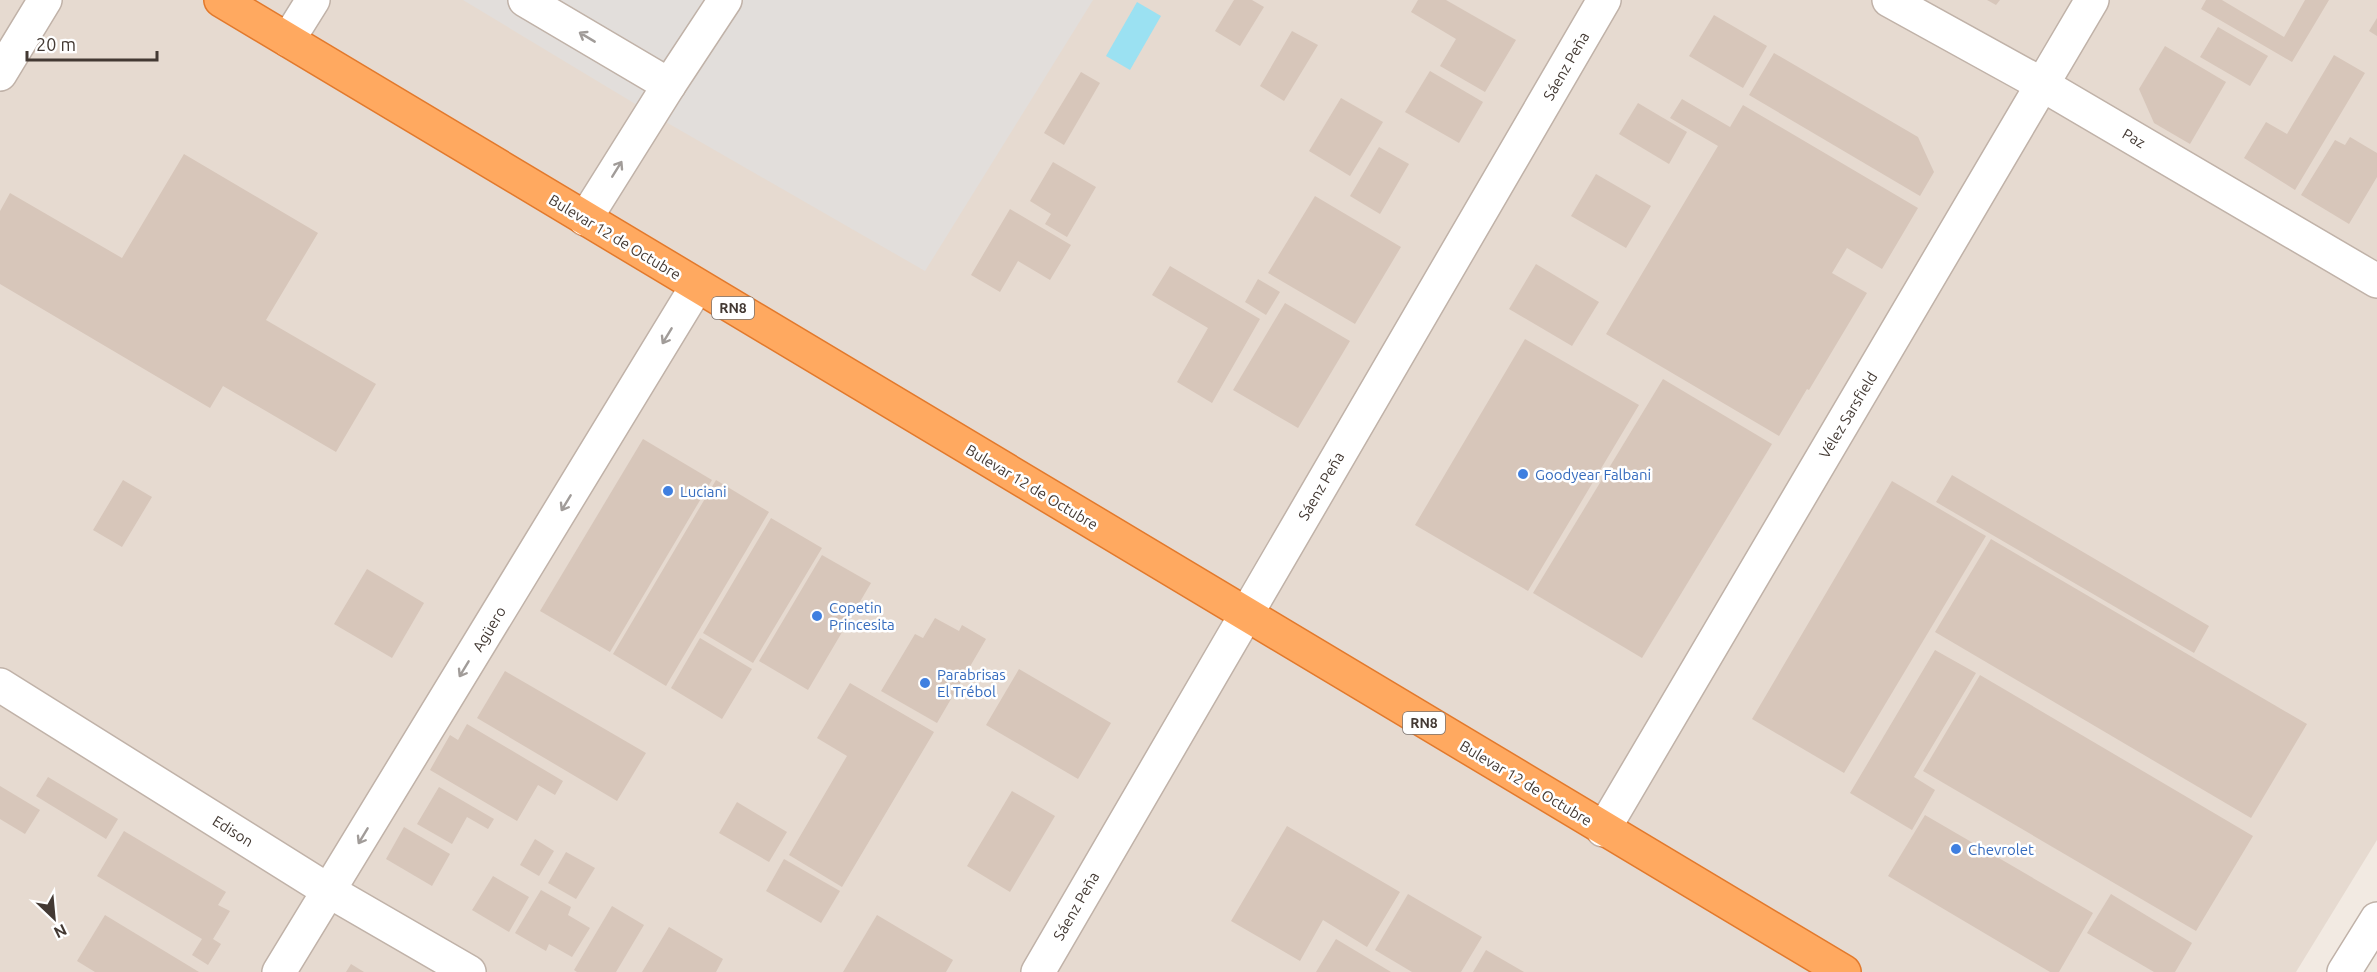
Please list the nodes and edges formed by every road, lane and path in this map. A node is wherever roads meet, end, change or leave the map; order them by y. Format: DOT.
graph roads {
  1 [pos="45,0"];
  2 [pos="221,0"];
  3 [pos="313,0"];
  4 [pos="525,0"];
  5 [pos="725,0"];
  6 [pos="1604,0"];
  7 [pos="1889,0"];
  8 [pos="2092,0"];
  9 [pos="288,40"];
  10 [pos="0,74"];
  11 [pos="669,85"];
  12 [pos="2043,85"];
  13 [pos="585,219"];
  14 [pos="2377,281"];
  15 [pos="698,286"];
  16 [pos="1245,616"];
  17 [pos="0,685"];
  18 [pos="1603,830"];
  19 [pos="329,891"];
  20 [pos="2377,919"];
  21 [pos="279,972"];
  22 [pos="469,972"];
  23 [pos="1038,972"];
  24 [pos="1844,972"];
  25 [pos="2344,972"];
  1 -- 10 [label="street"];
  2 -- 9 [label="highway, Bulevar 12 de Octubre / RN8"];
  3 -- 9 [label="street"];
  11 -- 4 [label="street, one-way"];
  5 -- 11 [label="street"];
  6 -- 16 [label="street, Sáenz Peña"];
  7 -- 12 [label="street, Paz"];
  8 -- 12 [label="street, Vélez Sarsfield"];
  9 -- 13 [label="highway, Bulevar 12 de Octubre / RN8"];
  13 -- 11 [label="street, one-way"];
  12 -- 14 [label="street, Paz"];
  12 -- 18 [label="street, Vélez Sarsfield"];
  13 -- 15 [label="highway, Bulevar 12 de Octubre / RN8"];
  15 -- 16 [label="highway, Bulevar 12 de Octubre / RN8"];
  15 -- 19 [label="street, Agüero, one-way"];
  16 -- 18 [label="highway, Bulevar 12 de Octubre / RN8"];
  16 -- 23 [label="street, Sáenz Peña"];
  17 -- 19 [label="street, Edison"];
  18 -- 24 [label="highway, Bulevar 12 de Octubre / RN8"];
  19 -- 21 [label="street, Agüero"];
  19 -- 22 [label="street, Edison"];
  20 -- 25 [label="street"];
}
